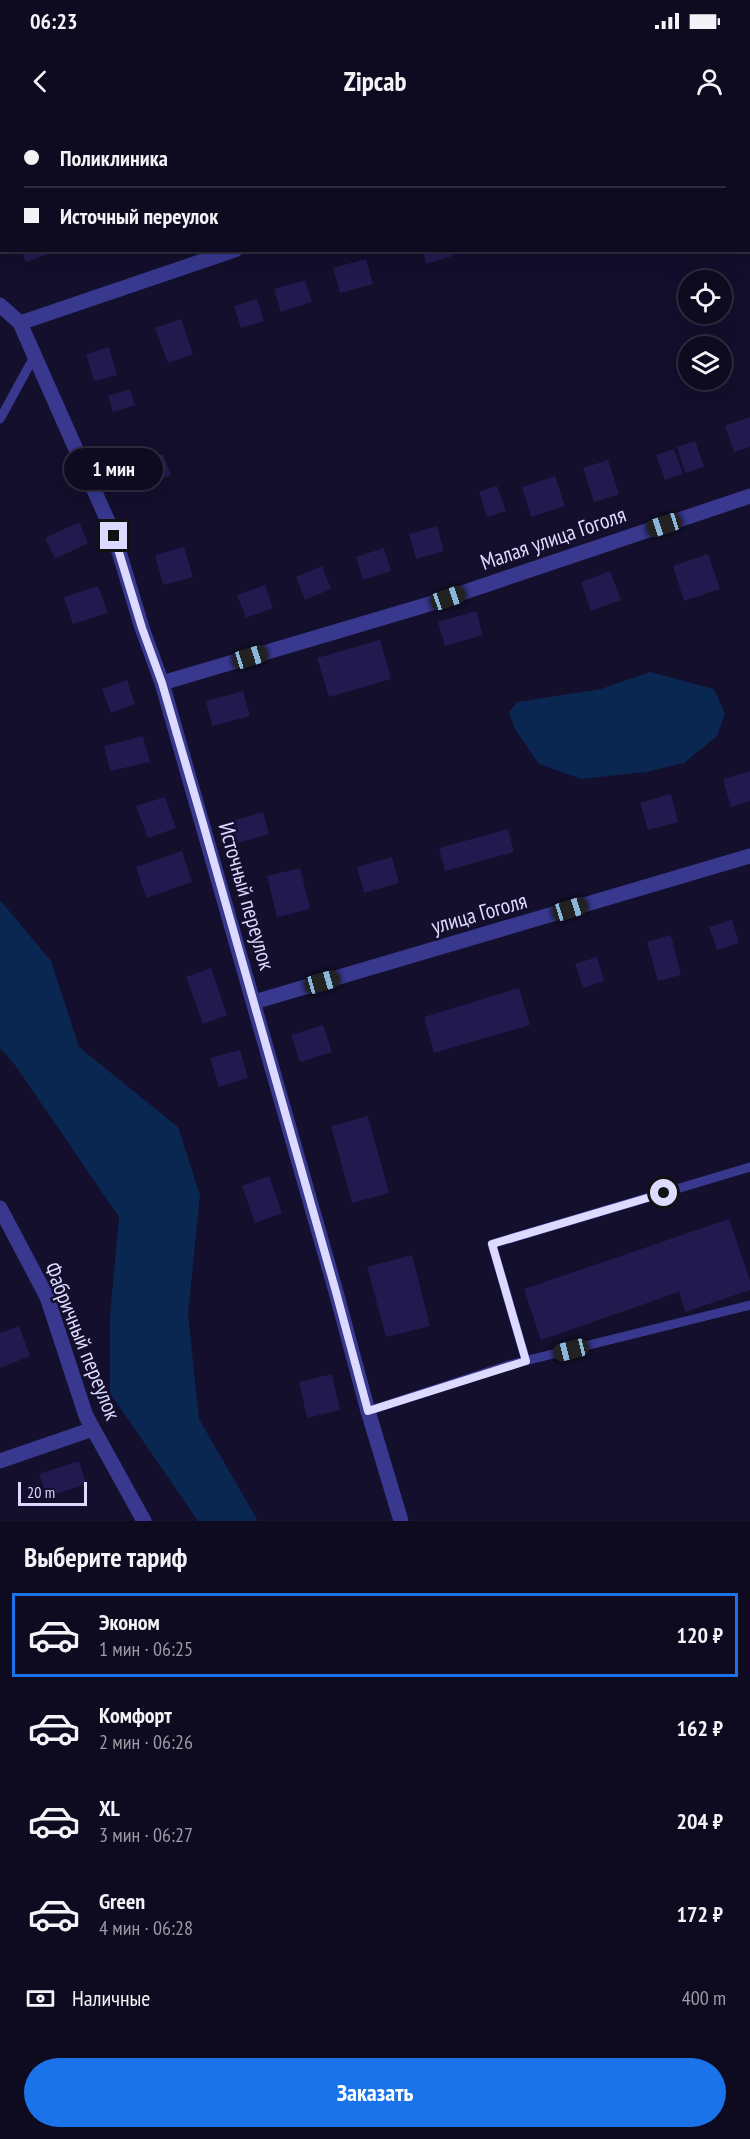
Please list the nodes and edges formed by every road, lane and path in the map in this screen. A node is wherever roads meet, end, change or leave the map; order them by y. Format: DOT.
graph roads {
  1 [pos="229,252"];
  2 [pos="0,305"];
  3 [pos="20,323"];
  4 [pos="35,355"];
  5 [pos="0,419"];
  6 [pos="750,496"];
  7 [pos="162,683"];
  8 [pos="750,856"];
  9 [pos="254,1002"];
  10 [pos="750,1167"];
  11 [pos="0,1208"];
  12 [pos="750,1305"];
  13 [pos="526,1361"];
  14 [pos="368,1411"];
  15 [pos="93,1429"];
  16 [pos="0,1461"];
  17 [pos="144,1521"];
  18 [pos="401,1521"];
  1 -- 3 [label="street"];
  2 -- 3 [label="street, Источный переулок"];
  3 -- 4 [label="street, Источный переулок"];
  4 -- 5 [label="lane"];
  4 -- 7 [label="street, Источный переулок"];
  6 -- 7 [label="street, Малая улица Гоголя"];
  7 -- 9 [label="street, Источный переулок"];
  8 -- 9 [label="street, улица Гоголя"];
  9 -- 14 [label="street, Источный переулок"];
  10 -- 13 [label="lane"];
  11 -- 15 [label="street, Фабричный переулок"];
  12 -- 13 [label="lane"];
  13 -- 14 [label="lane"];
  14 -- 18 [label="street, Источный переулок"];
  15 -- 16 [label="street"];
  15 -- 17 [label="street, Фабричный переулок"];
}
